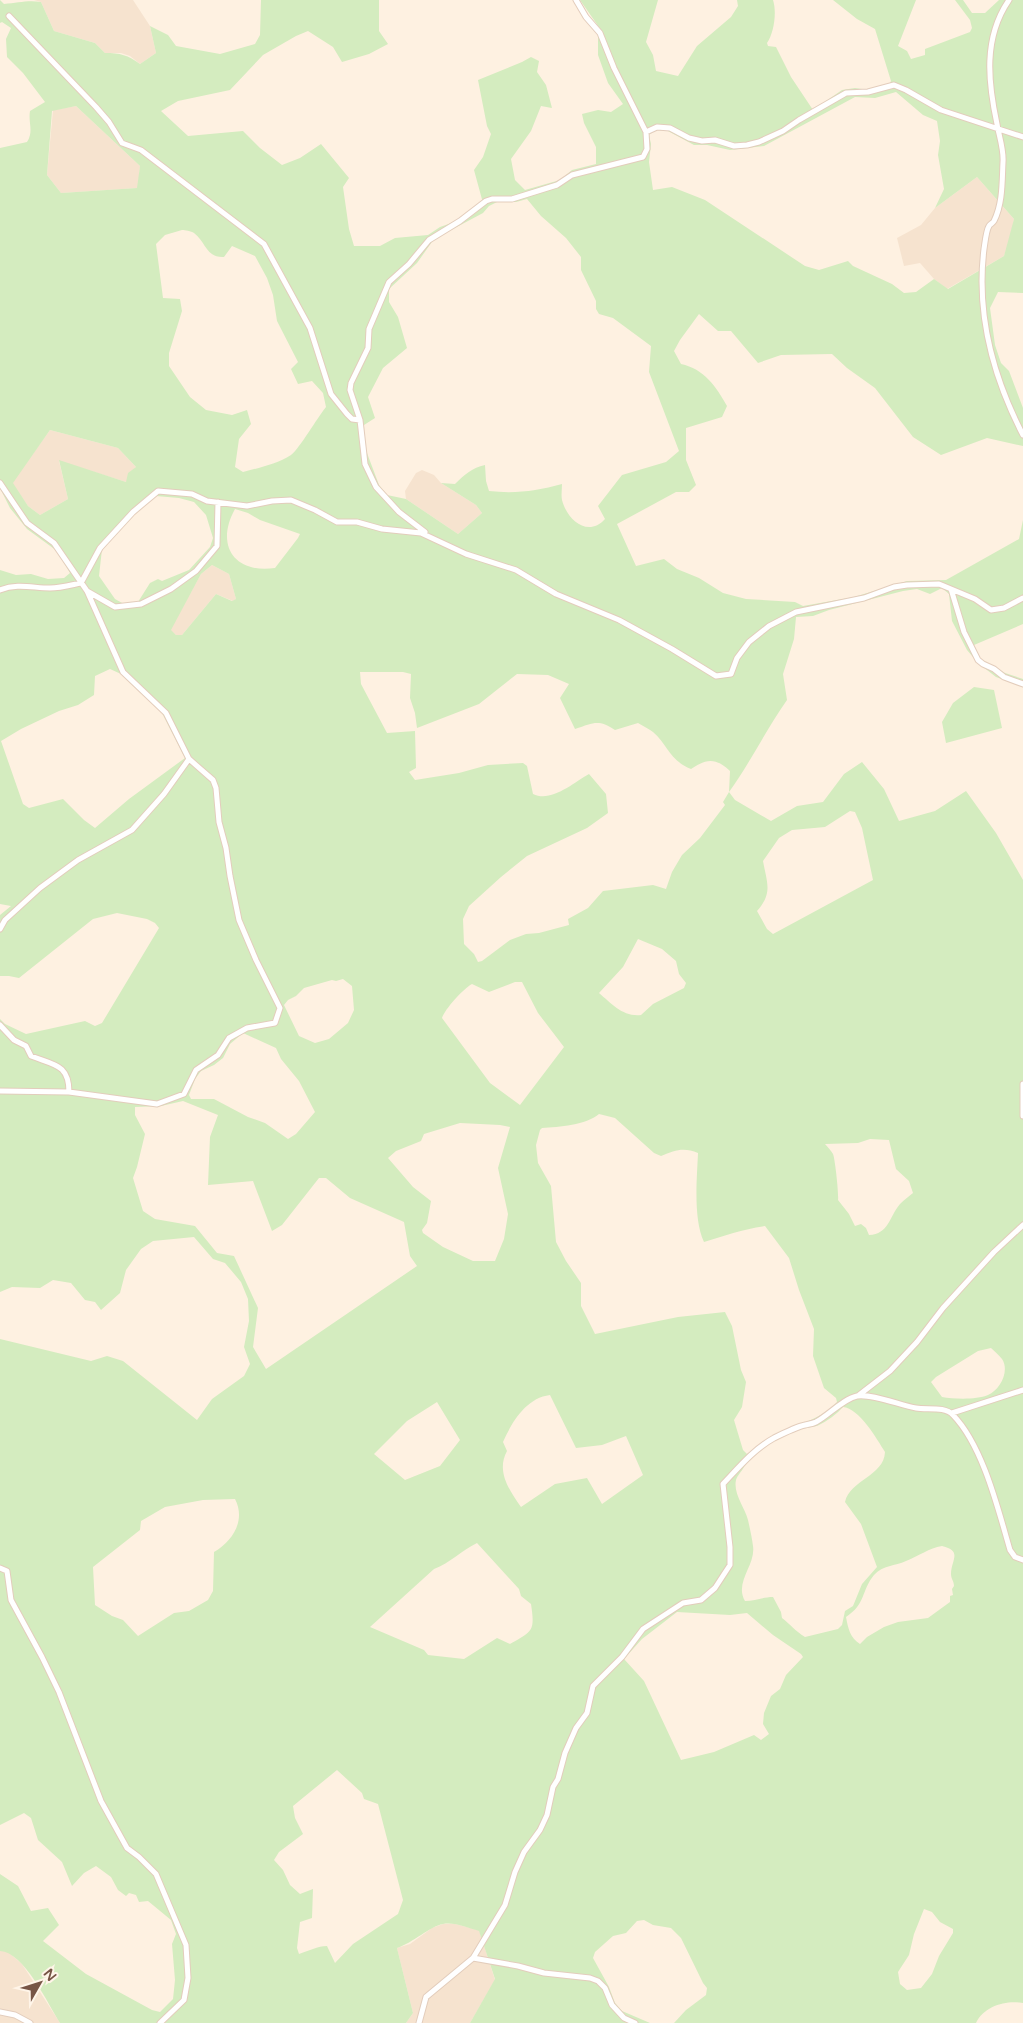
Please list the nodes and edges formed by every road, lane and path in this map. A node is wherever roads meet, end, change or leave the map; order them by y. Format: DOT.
graph roads {
  1 [pos="576,0"];
  2 [pos="1009,0"];
  3 [pos="9,16"];
  4 [pos="998,129"];
  5 [pos="646,132"];
  6 [pos="1023,137"];
  7 [pos="360,420"];
  8 [pos="1023,435"];
  9 [pos="0,483"];
  10 [pos="218,502"];
  11 [pos="432,538"];
  12 [pos="81,583"];
  13 [pos="951,589"];
  14 [pos="0,590"];
  15 [pos="87,591"];
  16 [pos="1023,598"];
  17 [pos="1023,684"];
  18 [pos="189,759"];
  19 [pos="0,929"];
  20 [pos="0,1025"];
  21 [pos="1023,1084"];
  22 [pos="0,1091"];
  23 [pos="69,1092"];
  24 [pos="1023,1116"];
  25 [pos="1023,1225"];
  26 [pos="1023,1390"];
  27 [pos="859,1395"];
  28 [pos="952,1413"];
  29 [pos="1023,1560"];
  30 [pos="0,1568"];
  31 [pos="473,1958"];
  32 [pos="0,2012"];
  33 [pos="30,2023"];
  34 [pos="160,2023"];
  35 [pos="419,2023"];
  36 [pos="635,2023"];
  1 -- 5 [label="street"];
  2 -- 4 [label="street"];
  3 -- 7 [label="street"];
  4 -- 5 [label="street"];
  4 -- 6 [label="street"];
  4 -- 8 [label="street"];
  5 -- 7 [label="street"];
  7 -- 11 [label="street"];
  9 -- 12 [label="street"];
  10 -- 11 [label="street"];
  10 -- 12 [label="street"];
  10 -- 15 [label="street"];
  11 -- 13 [label="street"];
  12 -- 14 [label="street"];
  12 -- 15 [label="street"];
  13 -- 16 [label="street"];
  13 -- 17 [label="street"];
  15 -- 18 [label="street"];
  18 -- 19 [label="street"];
  18 -- 23 [label="street"];
  20 -- 23 [label="street"];
  21 -- 24 [label="street"];
  22 -- 23 [label="street"];
  25 -- 27 [label="street"];
  26 -- 28 [label="street"];
  27 -- 28 [label="street"];
  27 -- 31 [label="street"];
  28 -- 29 [label="street"];
  30 -- 34 [label="street"];
  31 -- 35 [label="street"];
  31 -- 36 [label="street"];
  32 -- 33 [label="street"];
}
